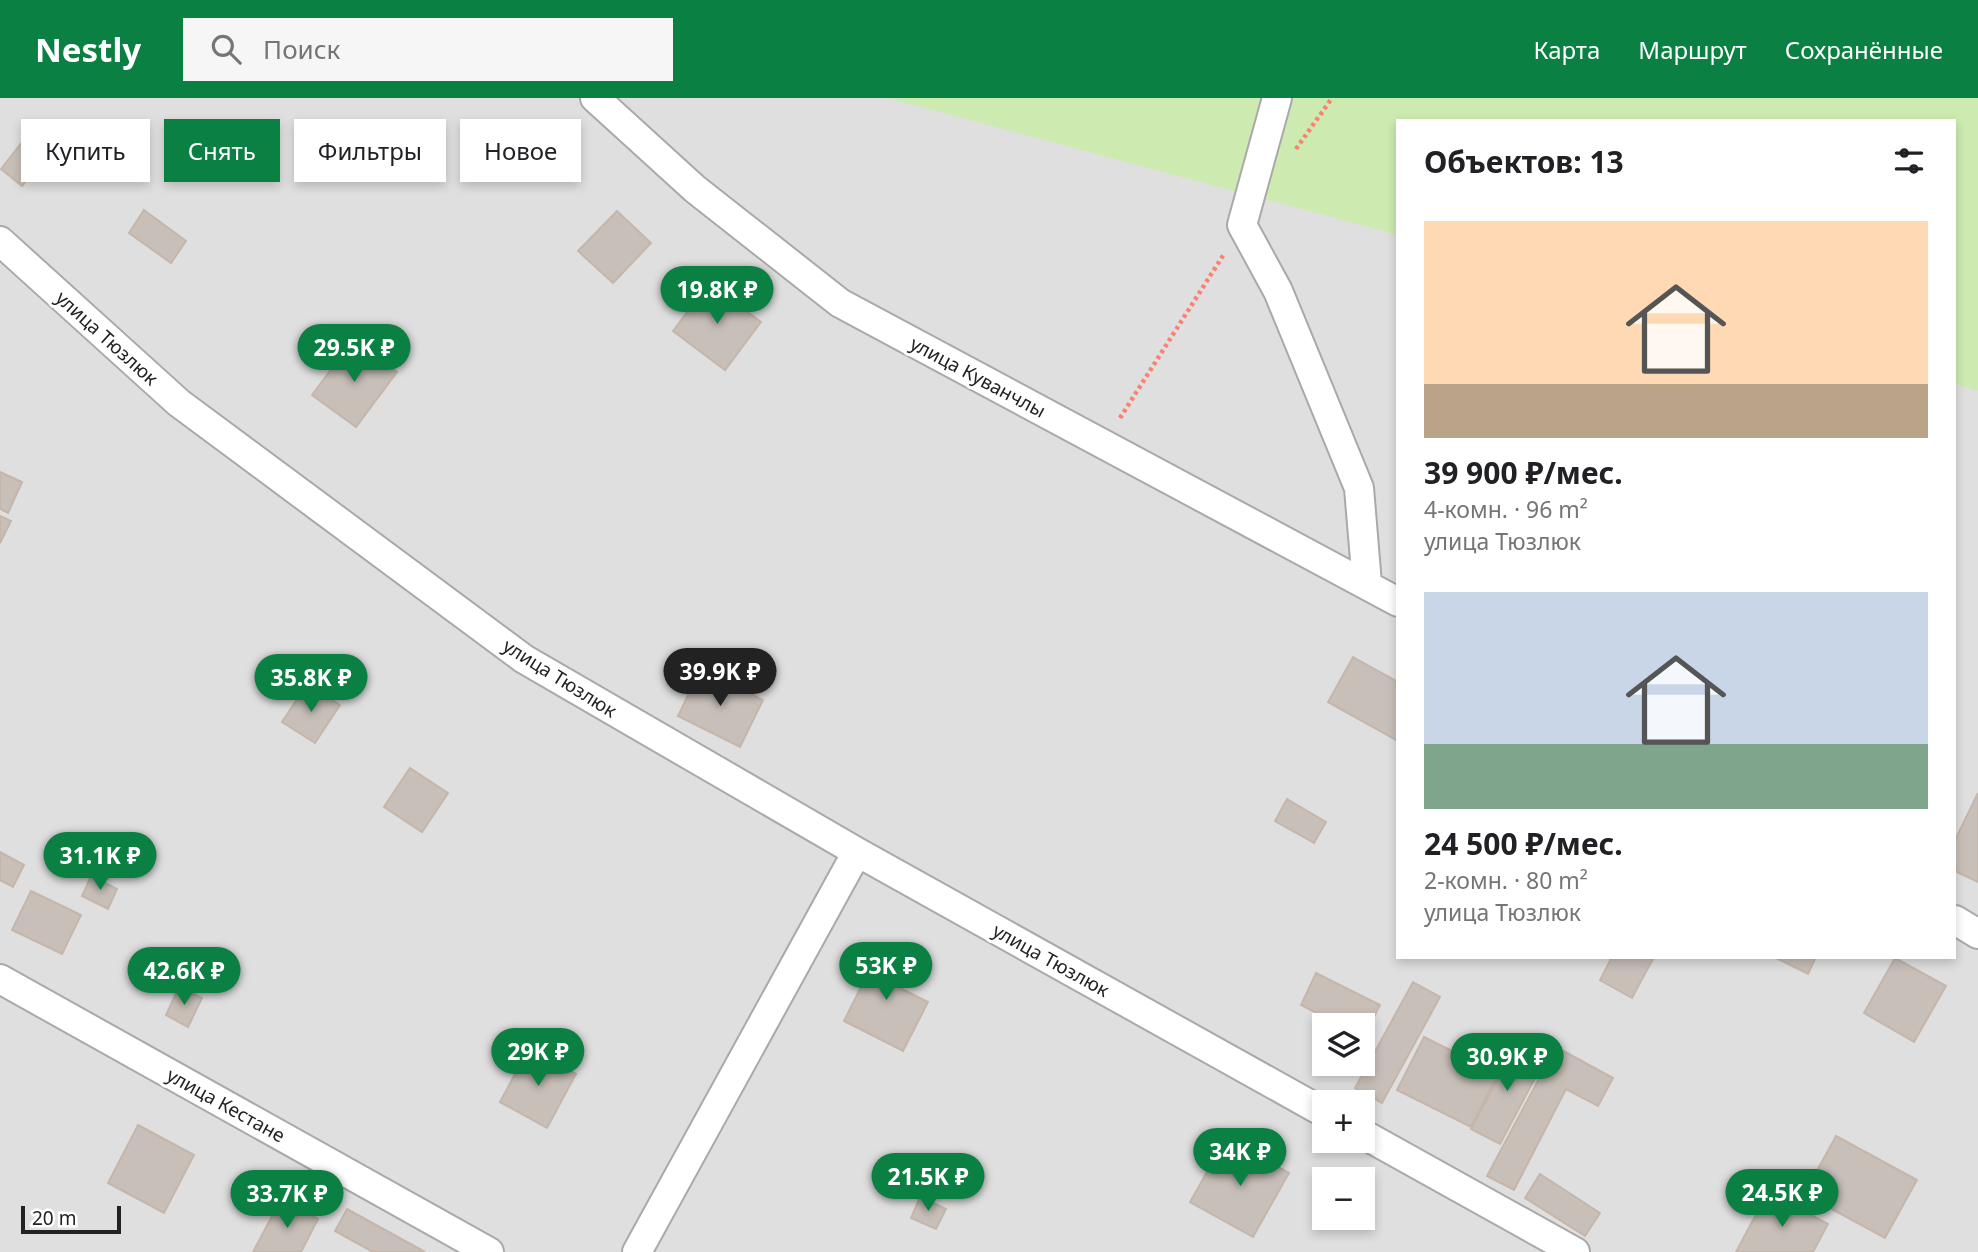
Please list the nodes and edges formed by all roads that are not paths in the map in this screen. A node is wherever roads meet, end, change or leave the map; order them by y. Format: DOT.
graph roads {
  1 [pos="595,98"];
  2 [pos="1277,98"];
  3 [pos="0,240"];
  4 [pos="1367,584"];
  5 [pos="1396,601"];
  6 [pos="857,852"];
  7 [pos="1956,921"];
  8 [pos="1978,934"];
  9 [pos="0,979"];
  10 [pos="1312,1106"];
  11 [pos="1375,1141"];
  12 [pos="489,1252"];
  13 [pos="637,1252"];
  14 [pos="1575,1252"];
  1 -- 4 [label="street, улица Куванчлы"];
  2 -- 4 [label="street"];
  3 -- 6 [label="street, улица Тюзлюк"];
  4 -- 5 [label="street, улица Куванчлы"];
  6 -- 10 [label="street, улица Тюзлюк"];
  6 -- 13 [label="street"];
  7 -- 8 [label="street"];
  9 -- 12 [label="street, улица Кестане"];
  11 -- 14 [label="street"];
}
